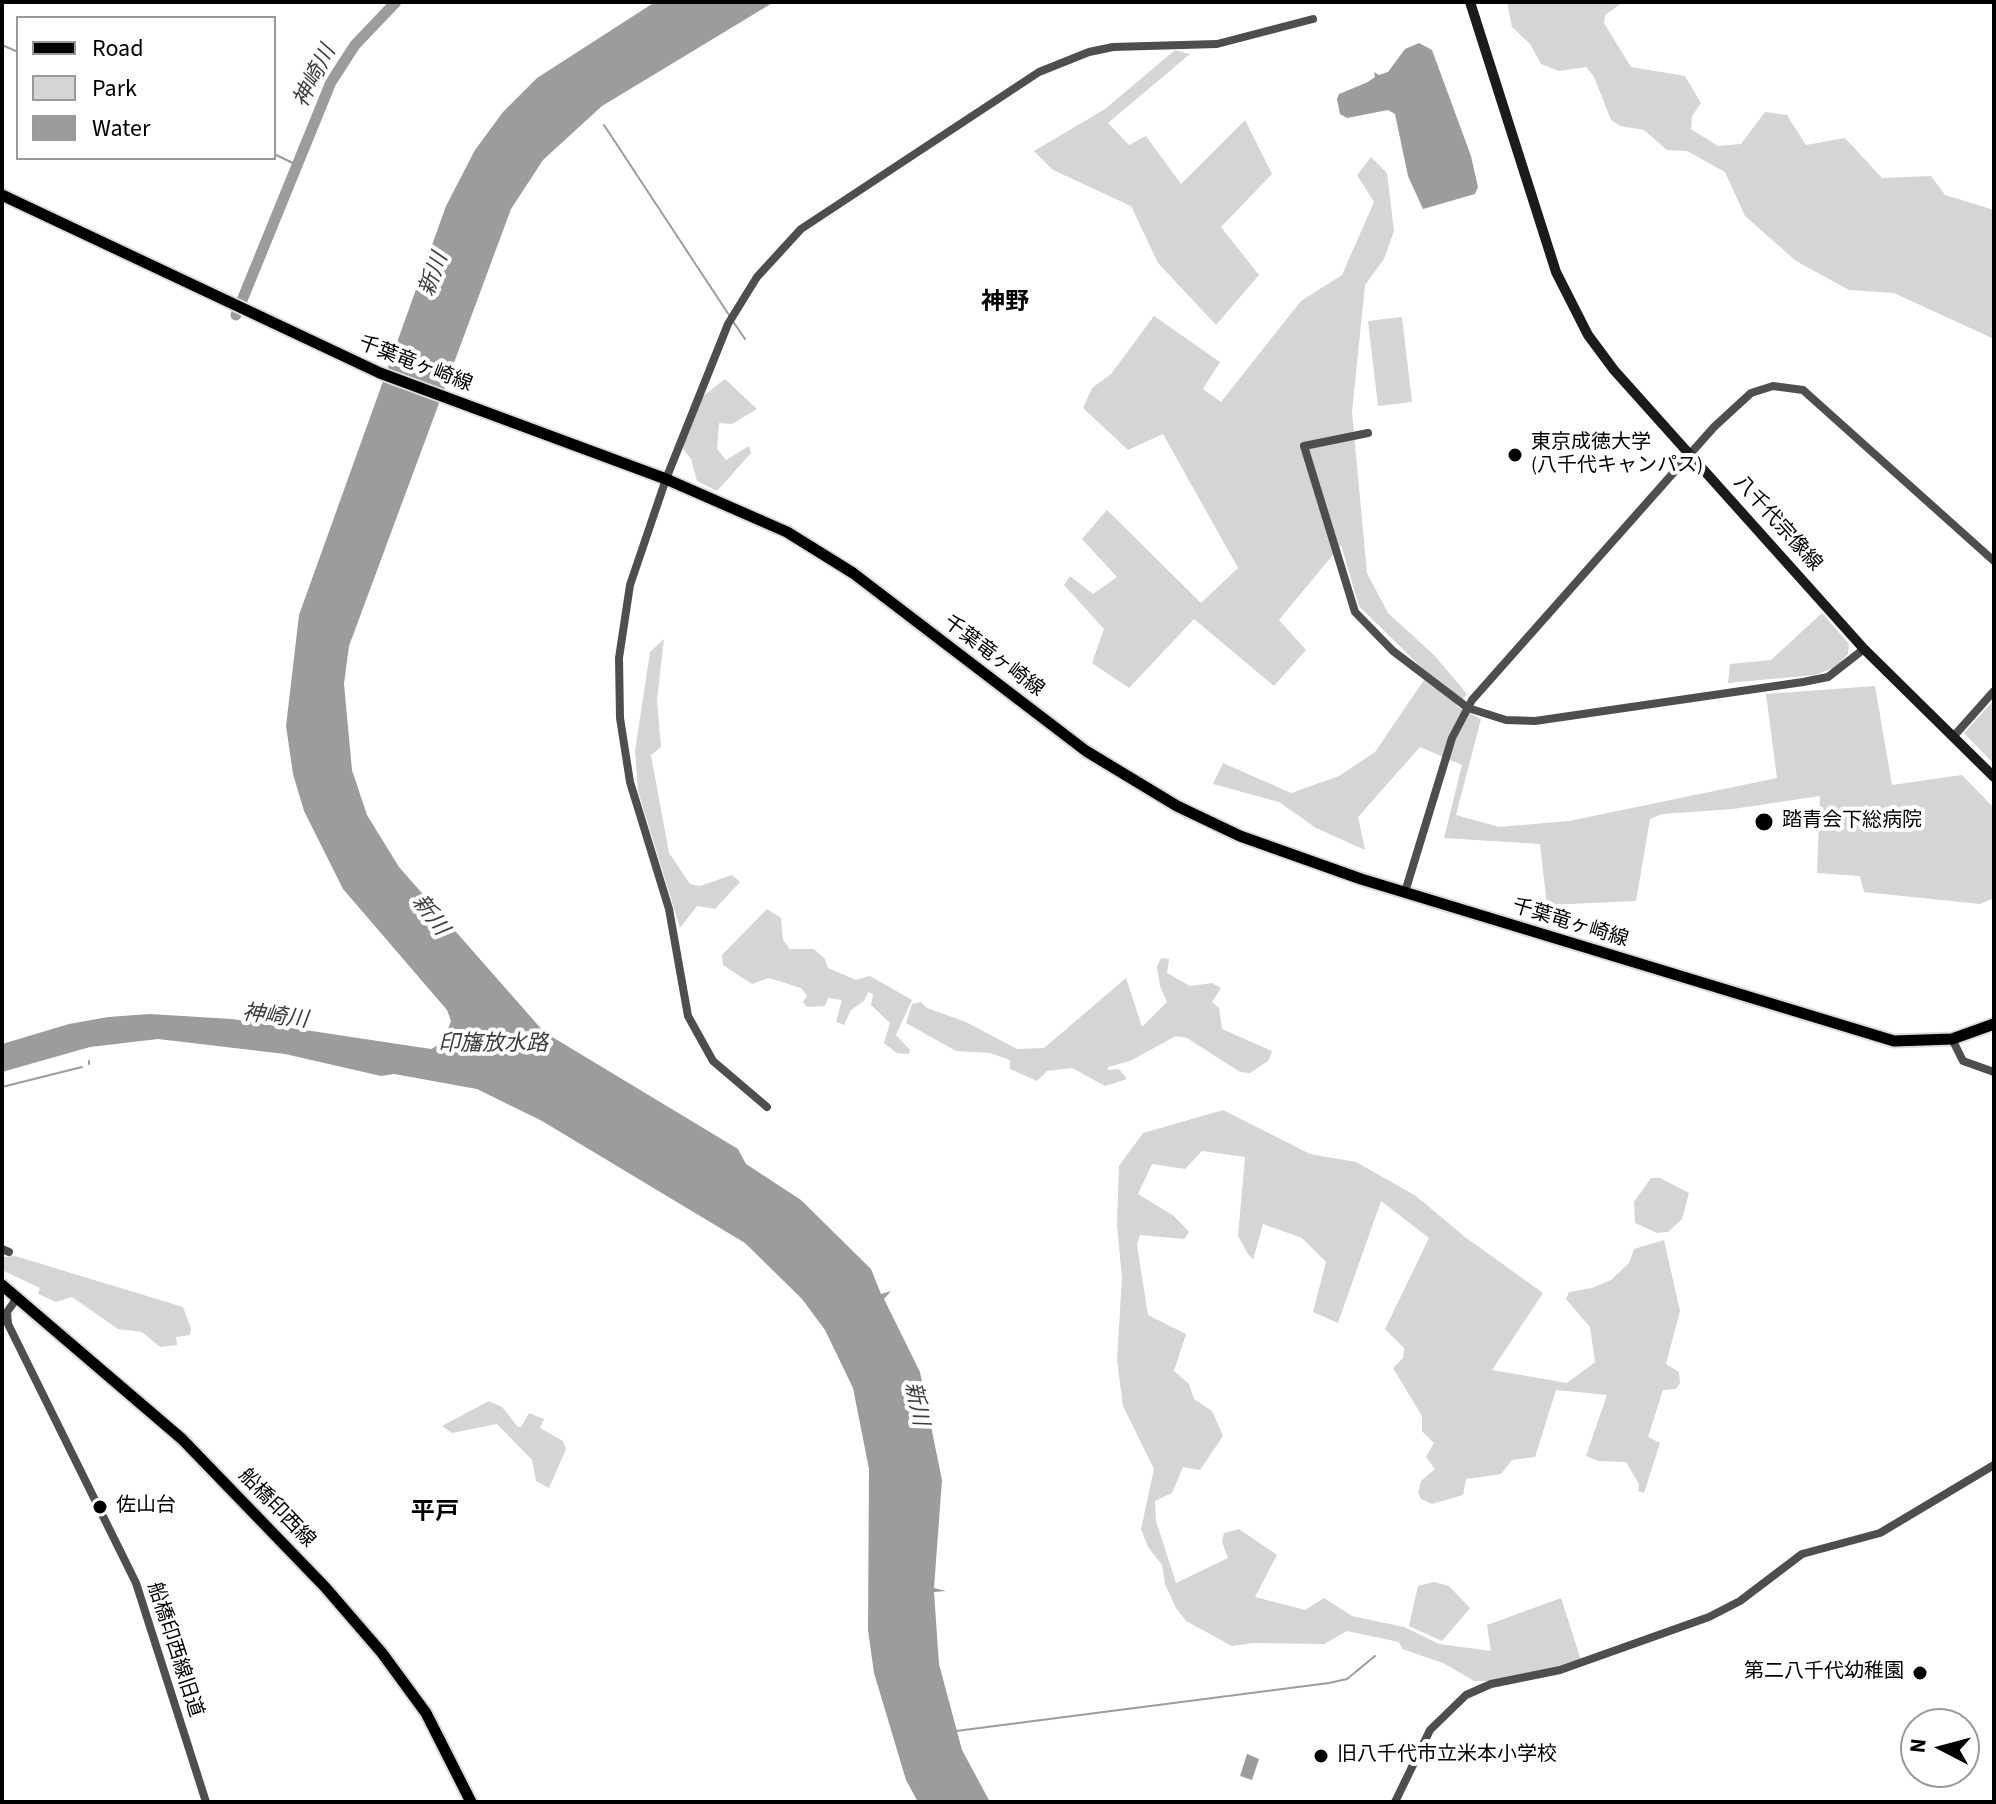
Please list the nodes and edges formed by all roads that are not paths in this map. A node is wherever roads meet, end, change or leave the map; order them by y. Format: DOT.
graph roads {
  1 [pos="1470,2"];
  2 [pos="1313,19"];
  3 [pos="2,195"];
  4 [pos="1368,433"];
  5 [pos="1690,455"];
  6 [pos="666,479"];
  7 [pos="1994,561"];
  8 [pos="1864,649"];
  9 [pos="1994,691"];
  10 [pos="1468,708"];
  11 [pos="1953,737"];
  12 [pos="1994,777"];
  13 [pos="1405,892"];
  14 [pos="1994,1024"];
  15 [pos="1952,1039"];
  16 [pos="1994,1072"];
  17 [pos="767,1107"];
  18 [pos="2,1285"];
  19 [pos="17,1298"];
  20 [pos="1994,1465"];
  21 [pos="206,1802"];
  22 [pos="471,1802"];
  23 [pos="1395,1802"];
  1 -- 5 [label="main road, 八千代宗像線"];
  2 -- 6 [label="street"];
  3 -- 6 [label="main road, 千葉竜ヶ崎線"];
  4 -- 10 [label="street"];
  5 -- 7 [label="street"];
  5 -- 8 [label="main road, 八千代宗像線"];
  5 -- 10 [label="street"];
  6 -- 13 [label="main road, 千葉竜ヶ崎線"];
  6 -- 17 [label="street"];
  8 -- 10 [label="street"];
  8 -- 11 [label="main road, 八千代宗像線"];
  9 -- 11 [label="street"];
  10 -- 13 [label="street"];
  11 -- 12 [label="main road, 八千代宗像線"];
  13 -- 15 [label="main road, 千葉竜ヶ崎線"];
  14 -- 15 [label="main road, 千葉竜ヶ崎線"];
  15 -- 16 [label="street"];
  18 -- 19 [label="main road, 船橋印西線"];
  19 -- 21 [label="street, 船橋印西線旧道"];
  19 -- 22 [label="main road, 船橋印西線"];
  20 -- 23 [label="street"];
}
